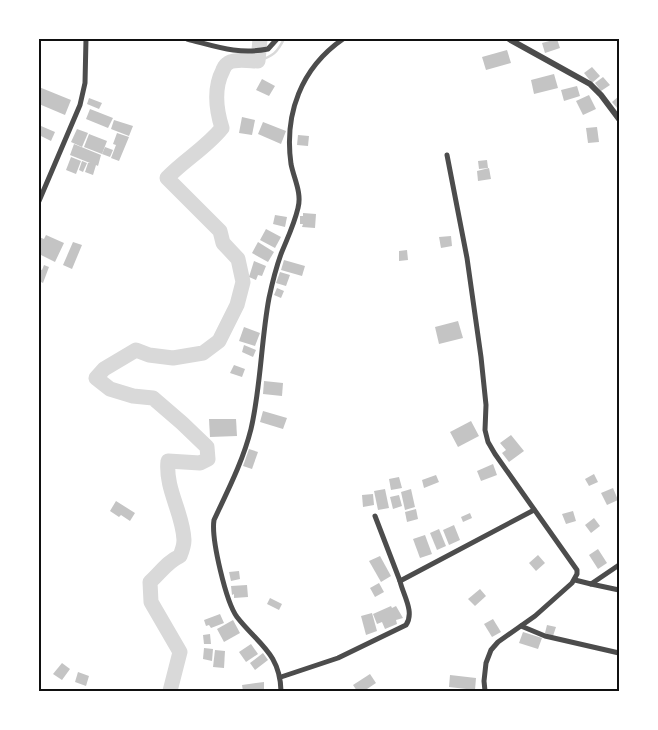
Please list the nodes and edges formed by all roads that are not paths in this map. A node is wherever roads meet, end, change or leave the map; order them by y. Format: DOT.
graph roads {
  1 [pos="86,39"];
  2 [pos="186,39"];
  3 [pos="277,39"];
  4 [pos="343,39"];
  5 [pos="509,39"];
  6 [pos="619,119"];
  7 [pos="447,155"];
  8 [pos="39,201"];
  9 [pos="534,510"];
  10 [pos="376,516"];
  11 [pos="619,565"];
  12 [pos="575,580"];
  13 [pos="400,581"];
  14 [pos="590,584"];
  15 [pos="619,590"];
  16 [pos="521,626"];
  17 [pos="619,653"];
  18 [pos="281,677"];
  19 [pos="282,691"];
  20 [pos="485,691"];
  1 -- 8 [label="street"];
  2 -- 3 [label="street"];
  4 -- 18 [label="street"];
  5 -- 6 [label="street"];
  7 -- 9 [label="street"];
  9 -- 12 [label="street"];
  9 -- 13 [label="street"];
  10 -- 13 [label="street"];
  11 -- 14 [label="street"];
  12 -- 14 [label="street"];
  12 -- 16 [label="street"];
  13 -- 18 [label="street"];
  14 -- 15 [label="street"];
  16 -- 17 [label="street"];
  16 -- 20 [label="street"];
  18 -- 19 [label="street"];
}
